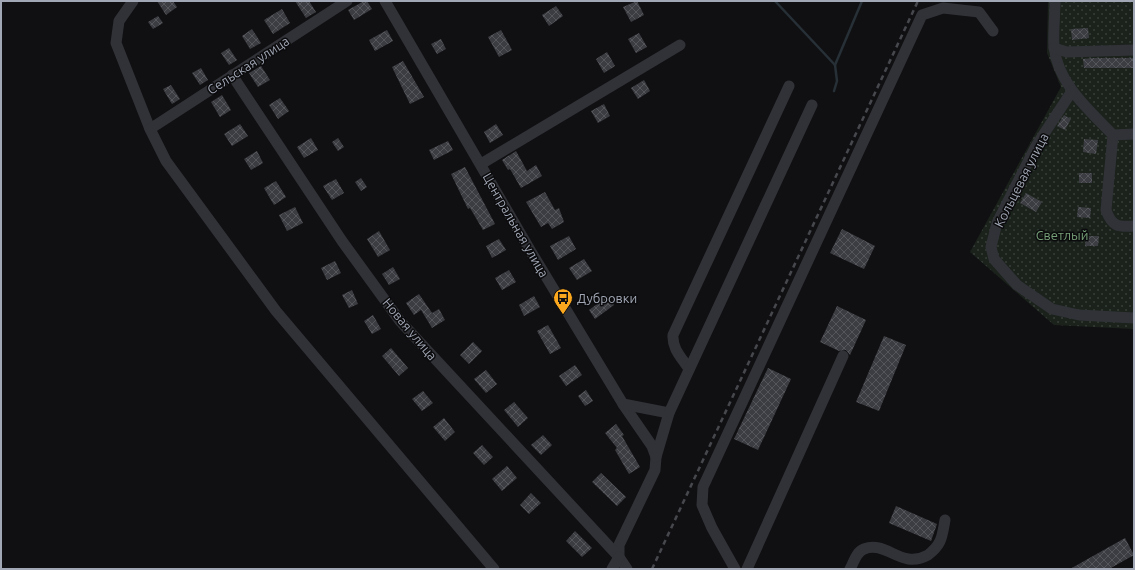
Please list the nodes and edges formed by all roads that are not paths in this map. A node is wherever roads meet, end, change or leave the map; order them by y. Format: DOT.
graph roads {
  1 [pos="132,1"];
  2 [pos="347,1"];
  3 [pos="385,1"];
  4 [pos="1055,1"];
  5 [pos="993,31"];
  6 [pos="680,45"];
  7 [pos="1054,48"];
  8 [pos="1134,50"];
  9 [pos="232,75"];
  10 [pos="788,86"];
  11 [pos="1072,91"];
  12 [pos="812,104"];
  13 [pos="150,129"];
  14 [pos="1113,134"];
  15 [pos="1134,134"];
  16 [pos="481,164"];
  17 [pos="1134,226"];
  18 [pos="1134,318"];
  19 [pos="843,356"];
  20 [pos="689,369"];
  21 [pos="623,404"];
  22 [pos="669,413"];
  23 [pos="656,457"];
  24 [pos="946,520"];
  25 [pos="619,557"];
  26 [pos="494,569"];
  27 [pos="612,569"];
  28 [pos="626,569"];
  29 [pos="735,569"];
  30 [pos="747,569"];
  31 [pos="850,569"];
  1 -- 13 [label="street"];
  2 -- 9 [label="street, Сельская улица"];
  3 -- 16 [label="street, Центральная улица"];
  4 -- 7 [label="street"];
  5 -- 29 [label="street"];
  6 -- 16 [label="street"];
  7 -- 8 [label="street"];
  7 -- 11 [label="street"];
  9 -- 13 [label="street, Сельская улица"];
  9 -- 25 [label="street, Новая улица"];
  10 -- 20 [label="street"];
  11 -- 14 [label="street"];
  11 -- 18 [label="street, Кольцевая улица"];
  12 -- 20 [label="street"];
  13 -- 26 [label="street"];
  14 -- 15 [label="street"];
  14 -- 17 [label="street"];
  16 -- 21 [label="street, Центральная улица"];
  19 -- 30 [label="street"];
  20 -- 22 [label="street"];
  21 -- 22 [label="street"];
  21 -- 23 [label="street, Центральная улица"];
  22 -- 23 [label="street"];
  23 -- 25 [label="street"];
  24 -- 31 [label="street"];
  25 -- 27 [label="street"];
  25 -- 28 [label="street, Новая улица"];
}
